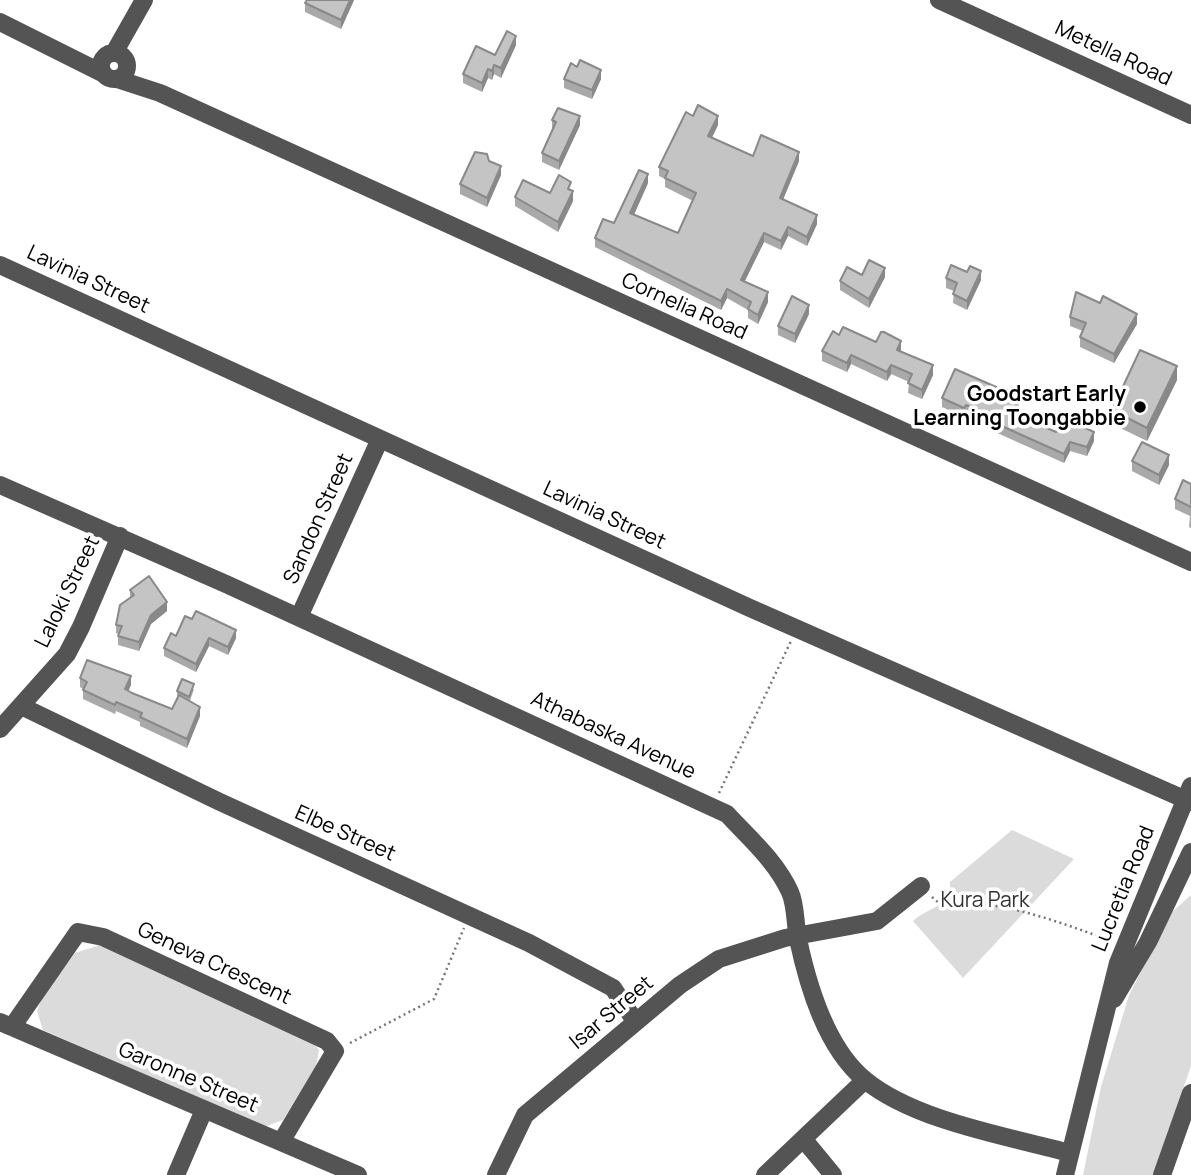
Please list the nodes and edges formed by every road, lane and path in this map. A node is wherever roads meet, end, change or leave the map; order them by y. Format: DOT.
graph roads {
  1 [pos="144,0"];
  2 [pos="939,0"];
  3 [pos="0,22"];
  4 [pos="115,64"];
  5 [pos="1191,115"];
  6 [pos="0,265"];
  7 [pos="380,439"];
  8 [pos="0,485"];
  9 [pos="120,536"];
  10 [pos="1191,562"];
  11 [pos="299,617"];
  12 [pos="797,628"];
  13 [pos="21,706"];
  14 [pos="0,729"];
  15 [pos="1189,796"];
  16 [pos="713,807"];
  17 [pos="1191,852"];
  18 [pos="1156,864"];
  19 [pos="1185,876"];
  20 [pos="921,886"];
  21 [pos="470,916"];
  22 [pos="797,938"];
  23 [pos="1109,940"];
  24 [pos="1107,1011"];
  25 [pos="635,1021"];
  26 [pos="6,1025"];
  27 [pos="335,1051"];
  28 [pos="865,1080"];
  29 [pos="1191,1093"];
  30 [pos="204,1110"];
  31 [pos="804,1140"];
  32 [pos="281,1142"];
  33 [pos="1069,1153"];
  34 [pos="176,1175"];
  35 [pos="358,1175"];
  36 [pos="496,1175"];
  37 [pos="765,1175"];
  38 [pos="833,1175"];
  39 [pos="1065,1175"];
  40 [pos="1162,1175"];
  1 -- 4 [label="street"];
  2 -- 5 [label="street, Metella Road"];
  3 -- 4 [label="street, Cornelia Road"];
  4 -- 10 [label="street, Cornelia Road"];
  6 -- 7 [label="street, Lavinia Street"];
  7 -- 11 [label="street, Sandon Street"];
  7 -- 12 [label="street, Lavinia Street"];
  8 -- 9 [label="street, Athabaska Avenue"];
  9 -- 11 [label="street, Athabaska Avenue"];
  9 -- 13 [label="street, Laloki Street"];
  11 -- 16 [label="street, Athabaska Avenue"];
  12 -- 15 [label="street, Lavinia Street"];
  12 -- 16 [label="path"];
  13 -- 14 [label="street, Laloki Street"];
  13 -- 21 [label="street, Elbe Street"];
  15 -- 18 [label="street, Lucretia Road"];
  16 -- 22 [label="street, Athabaska Avenue"];
  17 -- 19 [label="street, Lucretia Road"];
  18 -- 19 [label="street"];
  18 -- 24 [label="street, Lucretia Road"];
  19 -- 24 [label="street, Lucretia Road"];
  20 -- 22 [label="street, Isar Street"];
  20 -- 23 [label="path"];
  21 -- 25 [label="street, Elbe Street"];
  21 -- 27 [label="path"];
  22 -- 25 [label="street, Isar Street"];
  22 -- 28 [label="street, Athabaska Avenue"];
  24 -- 33 [label="street, Lucretia Road"];
  25 -- 36 [label="street, Isar Street"];
  26 -- 27 [label="street, Geneva Crescent"];
  26 -- 30 [label="street, Garonne Street"];
  27 -- 32 [label="street"];
  28 -- 31 [label="street"];
  28 -- 33 [label="street, Athabaska Avenue"];
  29 -- 40 [label="street"];
  30 -- 32 [label="street, Garonne Street"];
  30 -- 34 [label="street"];
  31 -- 37 [label="street"];
  31 -- 38 [label="street"];
  32 -- 35 [label="street, Garonne Street"];
  33 -- 39 [label="street, Lucretia Road"];
}
